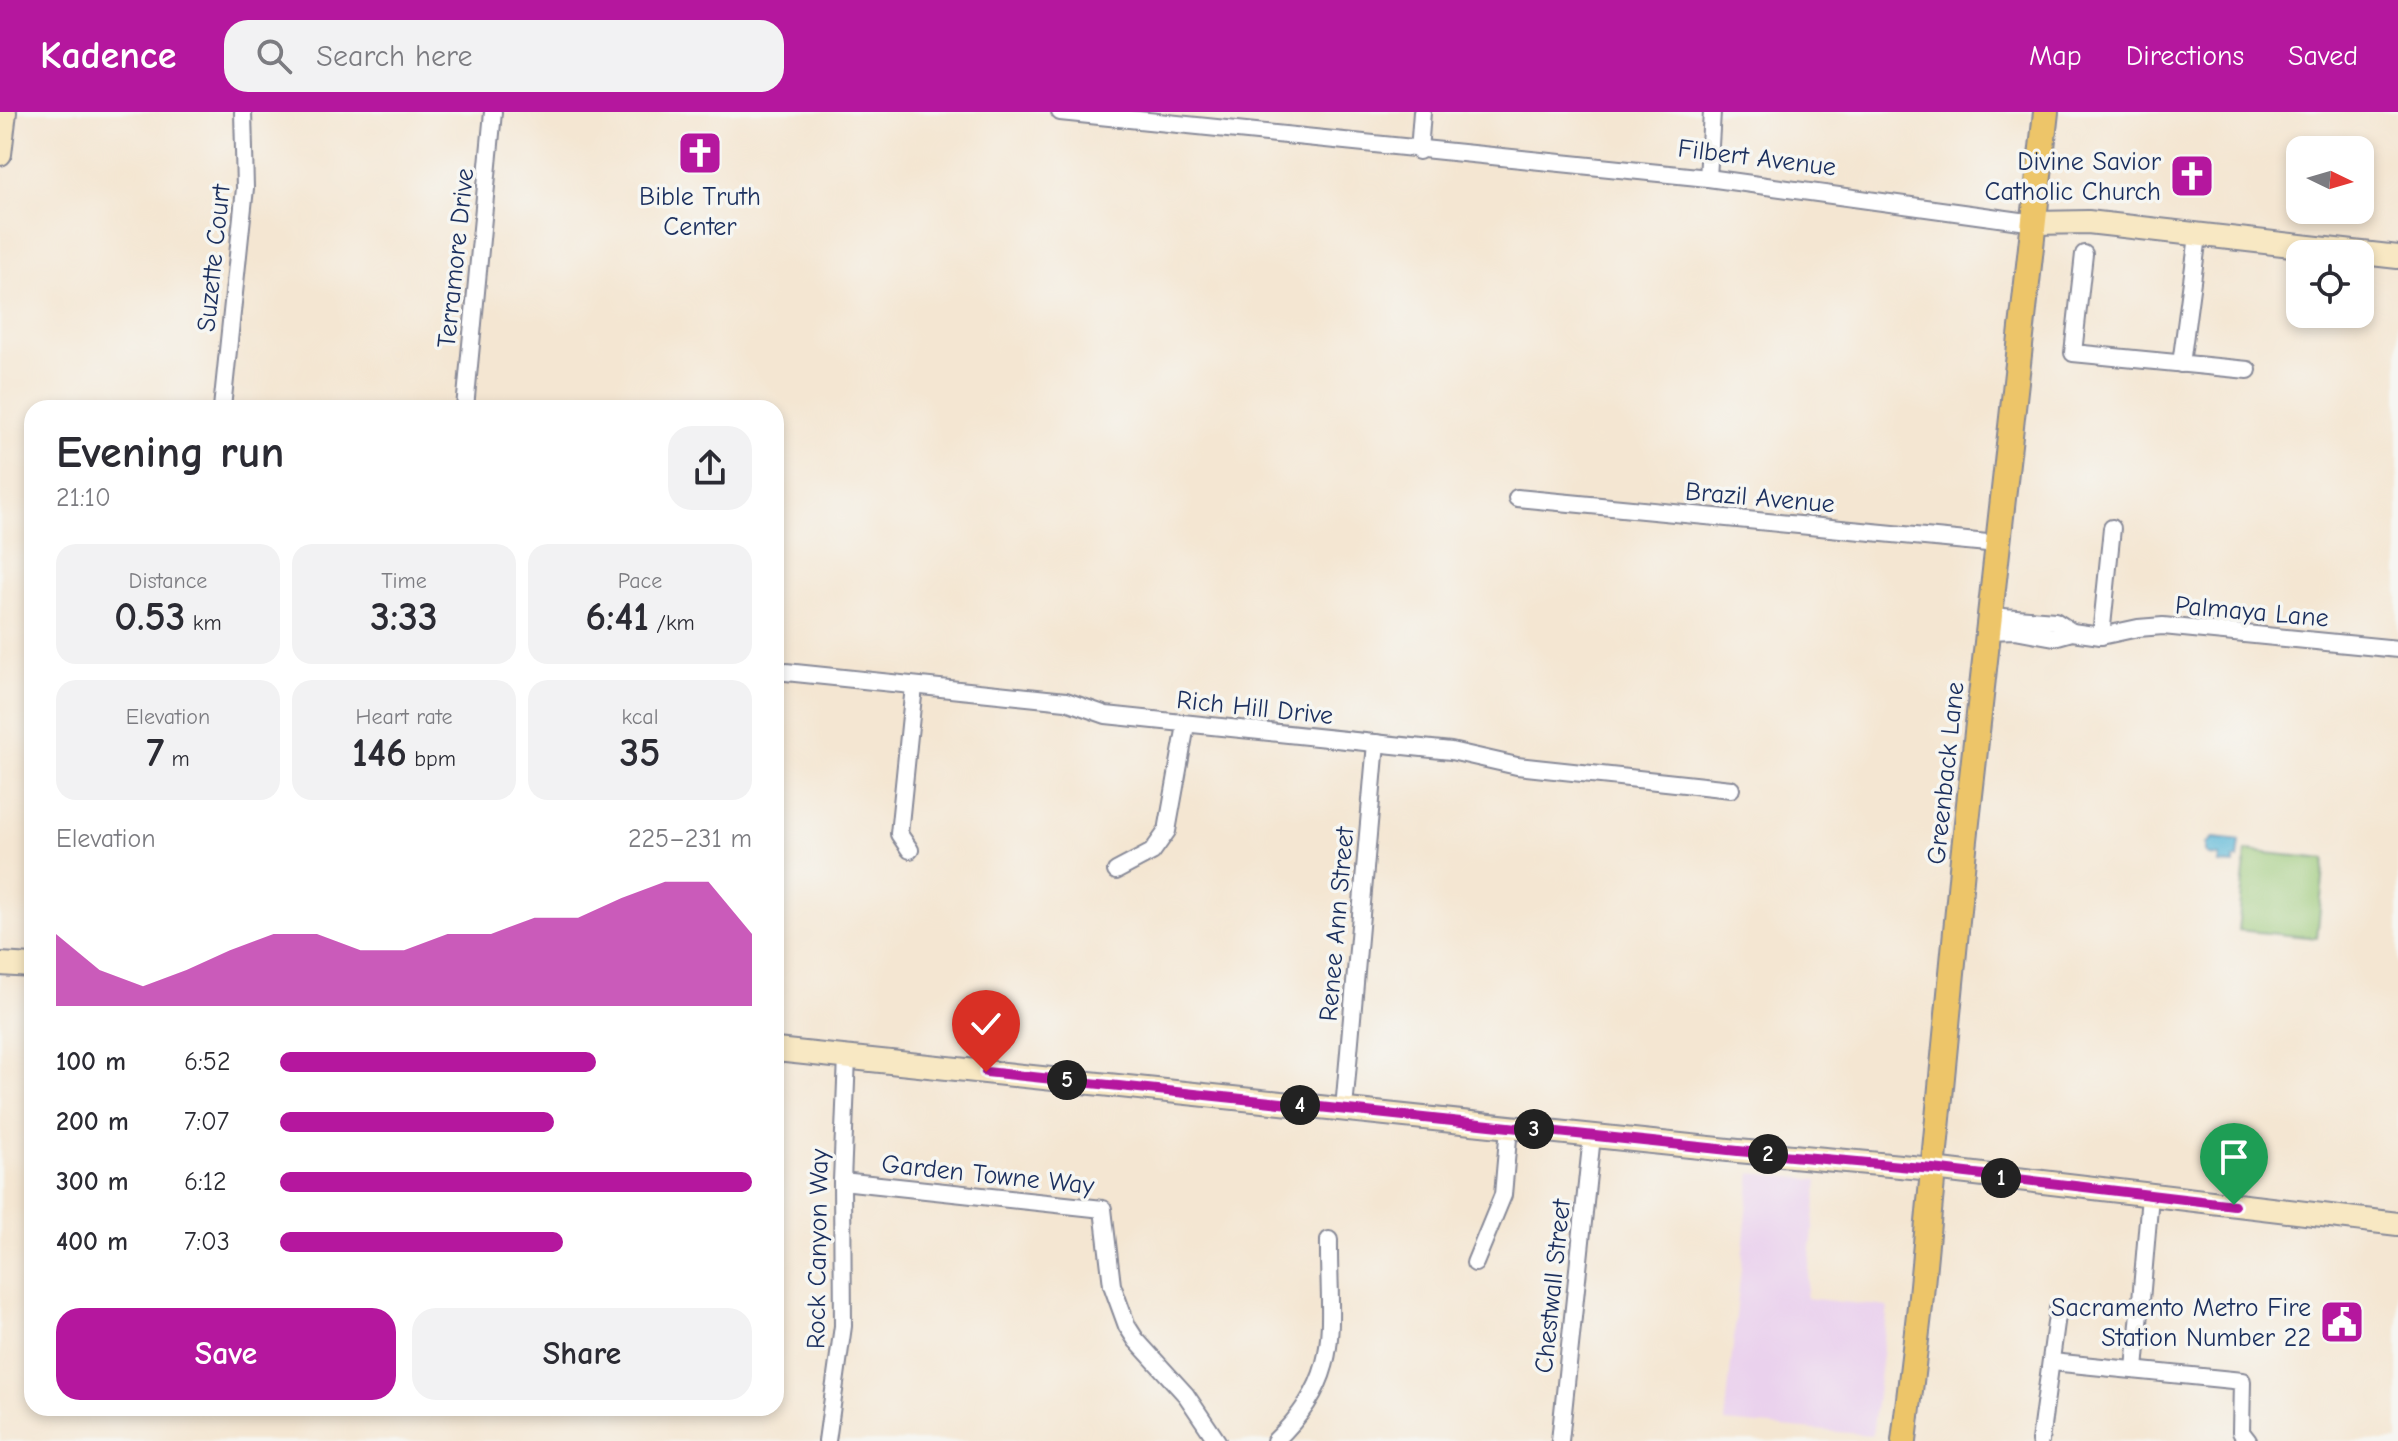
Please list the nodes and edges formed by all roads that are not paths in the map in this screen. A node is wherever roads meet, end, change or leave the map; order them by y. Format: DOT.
graph roads {
  1 [pos="5,112"];
  2 [pos="243,112"];
  3 [pos="493,112"];
  4 [pos="1060,112"];
  5 [pos="1422,112"];
  6 [pos="1712,112"];
  7 [pos="2046,112"];
  8 [pos="1419,151"];
  9 [pos="0,154"];
  10 [pos="1708,178"];
  11 [pos="2035,223"];
  12 [pos="2198,236"];
  13 [pos="2084,254"];
  14 [pos="2398,257"];
  15 [pos="2181,364"];
  16 [pos="2248,370"];
  17 [pos="223,400"];
  18 [pos="466,400"];
  19 [pos="1517,498"];
  20 [pos="2112,528"];
  21 [pos="1998,544"];
  22 [pos="1989,624"];
  23 [pos="2101,636"];
  24 [pos="2398,649"];
  25 [pos="784,672"];
  26 [pos="914,686"];
  27 [pos="1186,725"];
  28 [pos="1376,743"];
  29 [pos="1731,789"];
  30 [pos="910,850"];
  31 [pos="1116,871"];
  32 [pos="0,964"];
  33 [pos="24,966"];
  34 [pos="784,1051"];
  35 [pos="847,1057"];
  36 [pos="1344,1109"];
  37 [pos="1509,1127"];
  38 [pos="1592,1136"];
  39 [pos="1933,1169"];
  40 [pos="842,1181"];
  41 [pos="2150,1196"];
  42 [pos="2398,1224"];
  43 [pos="1329,1240"];
  44 [pos="1475,1263"];
  45 [pos="2058,1308"];
  46 [pos="2052,1362"];
  47 [pos="2135,1370"];
  48 [pos="827,1441"];
  49 [pos="1217,1441"];
  50 [pos="1275,1441"];
  51 [pos="1560,1441"];
  52 [pos="1904,1441"];
  53 [pos="2040,1441"];
  54 [pos="2248,1441"];
  1 -- 9 [label="street"];
  2 -- 17 [label="street, Suzette Court"];
  3 -- 18 [label="street, Terramore Drive"];
  4 -- 8 [label="street, Filbert Avenue"];
  5 -- 8 [label="street"];
  6 -- 10 [label="street"];
  7 -- 11 [label="main road, Greenback Lane"];
  8 -- 10 [label="street, Filbert Avenue"];
  10 -- 11 [label="street, Filbert Avenue"];
  11 -- 12 [label="street, Filbert Avenue"];
  11 -- 21 [label="main road, Greenback Lane"];
  12 -- 14 [label="street, Filbert Avenue"];
  12 -- 15 [label="street"];
  13 -- 15 [label="street"];
  15 -- 16 [label="street"];
  19 -- 21 [label="street, Brazil Avenue"];
  20 -- 23 [label="street"];
  21 -- 22 [label="main road, Greenback Lane"];
  22 -- 23 [label="street, Palmaya Lane"];
  22 -- 39 [label="main road, Greenback Lane"];
  23 -- 24 [label="street, Palmaya Lane"];
  25 -- 26 [label="street, Rich Hill Drive"];
  26 -- 27 [label="street, Rich Hill Drive"];
  26 -- 30 [label="street"];
  27 -- 28 [label="street, Rich Hill Drive"];
  27 -- 31 [label="street"];
  28 -- 29 [label="street, Rich Hill Drive"];
  28 -- 36 [label="street, Renee Ann Street"];
  32 -- 33 [label="street"];
  34 -- 35 [label="street"];
  35 -- 36 [label="street"];
  35 -- 40 [label="street, Rock Canyon Way"];
  36 -- 37 [label="street"];
  37 -- 38 [label="street"];
  37 -- 44 [label="street"];
  38 -- 39 [label="street"];
  38 -- 51 [label="street, Chestwall Street"];
  39 -- 41 [label="street"];
  39 -- 52 [label="main road, Greenback Lane"];
  40 -- 48 [label="street, Rock Canyon Way"];
  40 -- 49 [label="street, Garden Towne Way"];
  41 -- 42 [label="street"];
  41 -- 47 [label="street"];
  43 -- 50 [label="street"];
  45 -- 46 [label="street"];
  46 -- 47 [label="street"];
  46 -- 53 [label="street"];
  47 -- 54 [label="street"];
}
